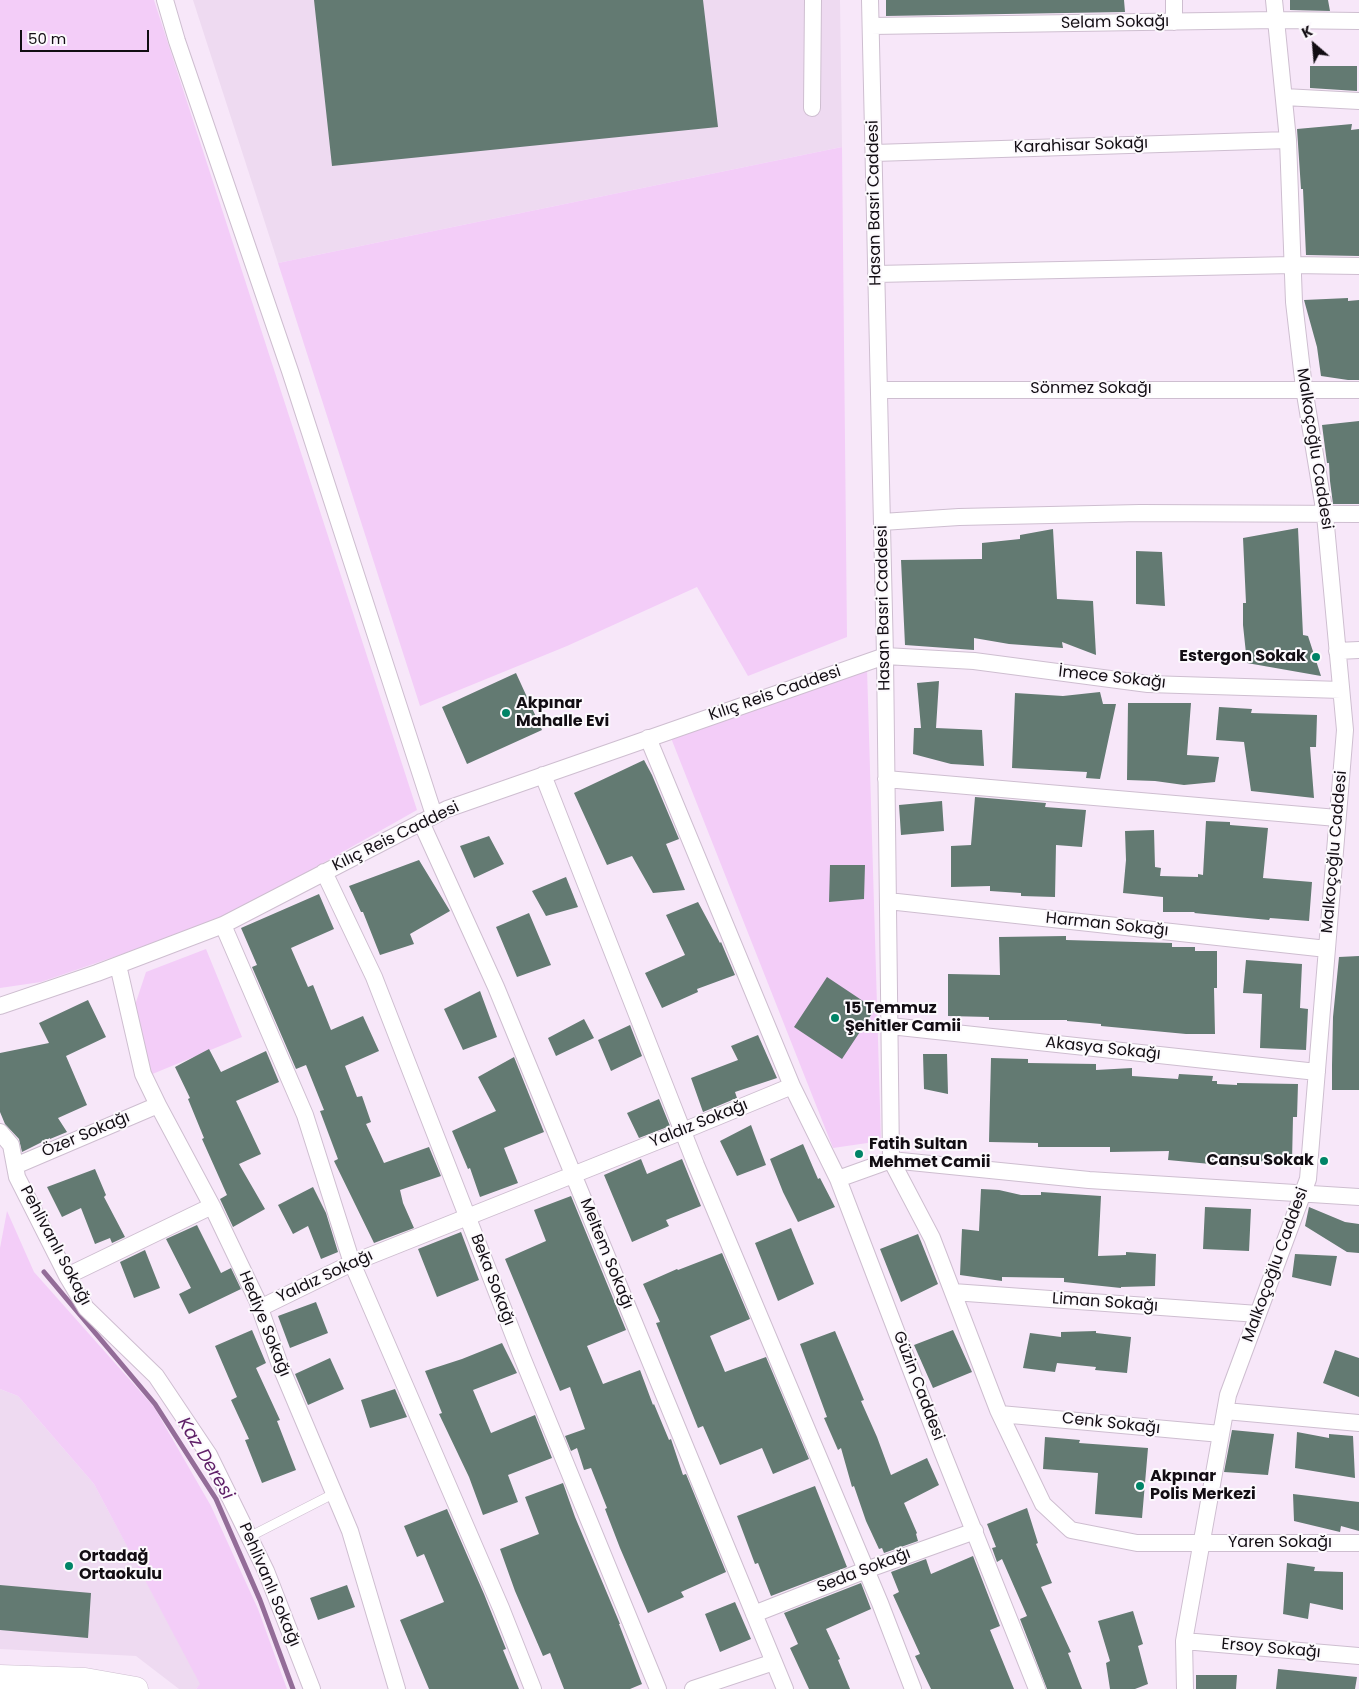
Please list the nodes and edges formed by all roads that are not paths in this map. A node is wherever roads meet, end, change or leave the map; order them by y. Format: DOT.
graph roads {
  1 [pos="165,0"];
  2 [pos="813,0"];
  3 [pos="870,0"];
  4 [pos="1174,0"];
  5 [pos="1274,0"];
  6 [pos="1277,20"];
  7 [pos="1359,21"];
  8 [pos="1174,22"];
  9 [pos="871,26"];
  10 [pos="1284,97"];
  11 [pos="1359,101"];
  12 [pos="812,108"];
  13 [pos="1288,140"];
  14 [pos="874,152"];
  15 [pos="1292,265"];
  16 [pos="1359,266"];
  17 [pos="876,274"];
  18 [pos="1304,388"];
  19 [pos="879,390"];
  20 [pos="1359,390"];
  21 [pos="1359,514"];
  22 [pos="1325,515"];
  23 [pos="882,522"];
  24 [pos="1359,650"];
  25 [pos="1337,651"];
  26 [pos="885,656"];
  27 [pos="1341,690"];
  28 [pos="1351,719"];
  29 [pos="648,738"];
  30 [pos="544,775"];
  31 [pos="886,779"];
  32 [pos="1337,818"];
  33 [pos="428,819"];
  34 [pos="324,872"];
  35 [pos="888,901"];
  36 [pos="223,925"];
  37 [pos="1327,949"];
  38 [pos="118,965"];
  39 [pos="0,1006"];
  40 [pos="890,1026"];
  41 [pos="1317,1072"];
  42 [pos="792,1086"];
  43 [pos="158,1105"];
  44 [pos="683,1131"];
  45 [pos="0,1132"];
  46 [pos="891,1160"];
  47 [pos="15,1166"];
  48 [pos="573,1175"];
  49 [pos="838,1179"];
  50 [pos="1303,1194"];
  51 [pos="1359,1197"];
  52 [pos="212,1206"];
  53 [pos="468,1217"];
  54 [pos="352,1263"];
  55 [pos="67,1276"];
  56 [pos="953,1292"];
  57 [pos="260,1308"];
  58 [pos="1258,1314"];
  59 [pos="1225,1411"];
  60 [pos="1000,1414"];
  61 [pos="1359,1423"];
  62 [pos="1221,1434"];
  63 [pos="335,1493"];
  64 [pos="975,1531"];
  65 [pos="249,1537"];
  66 [pos="1201,1543"];
  67 [pos="1359,1543"];
  68 [pos="866,1570"];
  69 [pos="754,1614"];
  70 [pos="1184,1641"];
  71 [pos="1359,1656"];
  72 [pos="774,1662"];
  73 [pos="0,1677"];
  74 [pos="136,1689"];
  75 [pos="312,1689"];
  76 [pos="398,1689"];
  77 [pos="533,1689"];
  78 [pos="658,1689"];
  79 [pos="693,1689"];
  80 [pos="786,1689"];
  81 [pos="913,1689"];
  82 [pos="1037,1689"];
  83 [pos="1185,1689"];
  1 -- 33 [label="street, Meltem Sokağı"];
  2 -- 12 [label="street"];
  3 -- 9 [label="street, Hasan Basri Caddesi"];
  4 -- 8 [label="street"];
  5 -- 6 [label="street, Malkoçoğlu Caddesi"];
  6 -- 7 [label="street, Selam Sokağı"];
  6 -- 8 [label="street, Selam Sokağı"];
  6 -- 10 [label="street, Malkoçoğlu Caddesi"];
  8 -- 9 [label="street, Selam Sokağı"];
  9 -- 14 [label="street, Hasan Basri Caddesi"];
  10 -- 11 [label="street"];
  10 -- 13 [label="street, Malkoçoğlu Caddesi"];
  13 -- 14 [label="street, Karahisar Sokağı"];
  13 -- 15 [label="street, Malkoçoğlu Caddesi"];
  14 -- 17 [label="street, Hasan Basri Caddesi"];
  15 -- 16 [label="street"];
  15 -- 17 [label="street"];
  15 -- 18 [label="street, Malkoçoğlu Caddesi"];
  17 -- 19 [label="street, Hasan Basri Caddesi"];
  18 -- 19 [label="street, Sönmez Sokağı"];
  18 -- 20 [label="street, Sönmez Sokağı"];
  18 -- 22 [label="street, Malkoçoğlu Caddesi"];
  19 -- 23 [label="street, Hasan Basri Caddesi"];
  21 -- 22 [label="street"];
  22 -- 23 [label="street"];
  22 -- 25 [label="street, Malkoçoğlu Caddesi"];
  23 -- 26 [label="street, Hasan Basri Caddesi"];
  24 -- 25 [label="street"];
  25 -- 27 [label="street, Malkoçoğlu Caddesi"];
  26 -- 27 [label="street, İmece Sokağı"];
  26 -- 29 [label="street, Kılıç Reis Caddesi"];
  26 -- 31 [label="street, Hasan Basri Caddesi"];
  27 -- 28 [label="street, Malkoçoğlu Caddesi"];
  28 -- 32 [label="street, Malkoçoğlu Caddesi"];
  29 -- 30 [label="street, Kılıç Reis Caddesi"];
  29 -- 42 [label="street"];
  30 -- 33 [label="street, Kılıç Reis Caddesi"];
  30 -- 44 [label="street"];
  31 -- 32 [label="street"];
  31 -- 35 [label="street, Hasan Basri Caddesi"];
  32 -- 37 [label="street, Malkoçoğlu Caddesi"];
  33 -- 34 [label="street, Kılıç Reis Caddesi"];
  33 -- 48 [label="street, Meltem Sokağı"];
  34 -- 36 [label="street, Kılıç Reis Caddesi"];
  34 -- 53 [label="street, Beka Sokağı"];
  35 -- 37 [label="street, Harman Sokağı"];
  35 -- 40 [label="street, Hasan Basri Caddesi"];
  36 -- 38 [label="street, Kılıç Reis Caddesi"];
  36 -- 54 [label="street"];
  37 -- 41 [label="street, Malkoçoğlu Caddesi"];
  38 -- 39 [label="street, Kılıç Reis Caddesi"];
  38 -- 43 [label="street, Hediye Sokağı"];
  40 -- 41 [label="street, Akasya Sokağı"];
  40 -- 46 [label="street, Hasan Basri Caddesi"];
  41 -- 50 [label="street, Malkoçoğlu Caddesi"];
  42 -- 44 [label="street, Yaldız Sokağı"];
  42 -- 49 [label="street, Güzin Caddesi"];
  43 -- 47 [label="street, Özer Sokağı"];
  43 -- 52 [label="street, Hediye Sokağı"];
  44 -- 48 [label="street, Yaldız Sokağı"];
  44 -- 68 [label="street"];
  45 -- 47 [label="street, Pehlivanlı Sokağı"];
  46 -- 49 [label="street"];
  46 -- 50 [label="street"];
  46 -- 56 [label="street, Yaren Sokağı"];
  47 -- 55 [label="street, Pehlivanlı Sokağı"];
  48 -- 53 [label="street, Yaldız Sokağı"];
  48 -- 69 [label="street, Meltem Sokağı"];
  49 -- 64 [label="street, Güzin Caddesi"];
  50 -- 51 [label="street"];
  50 -- 58 [label="street, Malkoçoğlu Caddesi"];
  52 -- 55 [label="street"];
  52 -- 57 [label="street, Hediye Sokağı"];
  53 -- 54 [label="street, Yaldız Sokağı"];
  53 -- 78 [label="street, Beka Sokağı"];
  54 -- 57 [label="street, Yaldız Sokağı"];
  54 -- 77 [label="street"];
  55 -- 65 [label="street, Pehlivanlı Sokağı"];
  56 -- 58 [label="street, Liman Sokağı"];
  56 -- 60 [label="street, Yaren Sokağı"];
  57 -- 63 [label="street, Hediye Sokağı"];
  58 -- 59 [label="street, Malkoçoğlu Caddesi"];
  59 -- 61 [label="street"];
  59 -- 62 [label="street, Malkoçoğlu Caddesi"];
  60 -- 62 [label="street, Cenk Sokağı"];
  60 -- 66 [label="street, Yaren Sokağı"];
  62 -- 66 [label="street, Malkoçoğlu Caddesi"];
  63 -- 65 [label="lane"];
  63 -- 76 [label="street, Hediye Sokağı"];
  64 -- 68 [label="street, Seda Sokağı"];
  64 -- 82 [label="street, Güzin Caddesi"];
  65 -- 75 [label="street, Pehlivanlı Sokağı"];
  66 -- 67 [label="street, Yaren Sokağı"];
  66 -- 70 [label="street, Malkoçoğlu Caddesi"];
  68 -- 69 [label="street, Seda Sokağı"];
  68 -- 81 [label="street"];
  69 -- 72 [label="street, Meltem Sokağı"];
  70 -- 71 [label="street, Ersoy Sokağı"];
  70 -- 83 [label="street, Malkoçoğlu Caddesi"];
  72 -- 79 [label="street"];
  72 -- 80 [label="street, Meltem Sokağı"];
  73 -- 74 [label="main road"];
}
